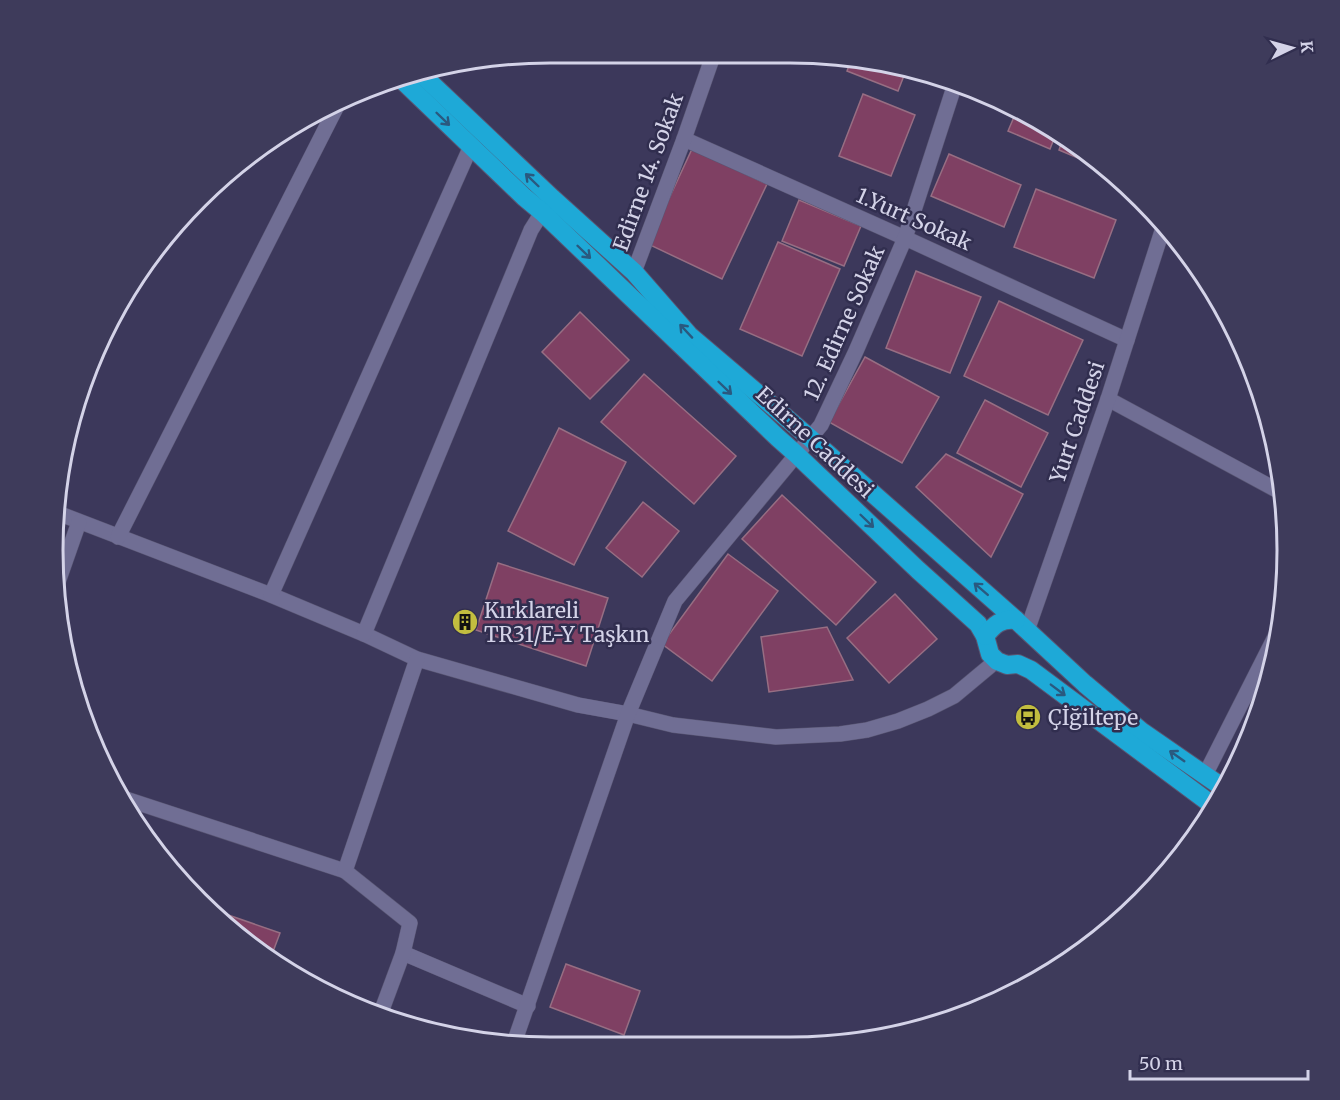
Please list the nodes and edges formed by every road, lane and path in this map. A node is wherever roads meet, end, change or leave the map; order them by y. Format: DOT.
graph roads {
  1 [pos="711,63"];
  2 [pos="426,79"];
  3 [pos="407,85"];
  4 [pos="953,91"];
  5 [pos="333,114"];
  6 [pos="684,139"];
  7 [pos="471,146"];
  8 [pos="547,205"];
  9 [pos="1161,235"];
  10 [pos="906,238"];
  11 [pos="634,272"];
  12 [pos="1127,340"];
  13 [pos="1108,399"];
  14 [pos="810,438"];
  15 [pos="796,454"];
  16 [pos="1273,488"];
  17 [pos="64,516"];
  18 [pos="79,522"];
  19 [pos="118,537"];
  20 [pos="64,566"];
  21 [pos="271,595"];
  22 [pos="1024,627"];
  23 [pos="364,634"];
  24 [pos="986,636"];
  25 [pos="1265,656"];
  26 [pos="417,659"];
  27 [pos="1007,663"];
  28 [pos="628,714"];
  29 [pos="1204,775"];
  30 [pos="1217,784"];
  31 [pos="132,801"];
  32 [pos="1207,801"];
  33 [pos="345,871"];
  34 [pos="403,953"];
  35 [pos="528,1006"];
  36 [pos="383,1007"];
  37 [pos="517,1036"];
  1 -- 6 [label="street, Edirne 14. Sokak"];
  8 -- 2 [label="highway, Edirne Caddesi, one-way"];
  3 -- 7 [label="highway, Edirne Caddesi, one-way"];
  4 -- 10 [label="street, 12. Edirne Sokak"];
  5 -- 19 [label="street"];
  6 -- 10 [label="street, 1.Yurt Sokak"];
  6 -- 11 [label="street, Edirne 14. Sokak"];
  7 -- 8 [label="highway, Edirne Caddesi"];
  7 -- 21 [label="street"];
  8 -- 11 [label="highway, Edirne Caddesi"];
  8 -- 15 [label="highway, Edirne Caddesi, one-way"];
  8 -- 23 [label="street"];
  9 -- 12 [label="street, Yurt Caddesi"];
  10 -- 12 [label="street, 1.Yurt Sokak"];
  10 -- 14 [label="street, 12. Edirne Sokak"];
  14 -- 11 [label="highway, Edirne Caddesi, one-way"];
  12 -- 13 [label="street, Yurt Caddesi"];
  13 -- 16 [label="street"];
  13 -- 22 [label="street, Yurt Caddesi"];
  14 -- 15 [label="street, 12. Edirne Sokak"];
  22 -- 14 [label="highway, Edirne Caddesi, one-way"];
  15 -- 24 [label="highway, Edirne Caddesi, one-way"];
  15 -- 28 [label="street, 12. Edirne Sokak"];
  17 -- 18 [label="street"];
  18 -- 19 [label="street"];
  18 -- 20 [label="street"];
  19 -- 21 [label="street"];
  21 -- 23 [label="street"];
  22 -- 24 [label="highway"];
  22 -- 27 [label="highway"];
  29 -- 22 [label="highway, Edirne Caddesi, one-way"];
  23 -- 26 [label="street"];
  24 -- 27 [label="highway, Edirne Caddesi"];
  25 -- 29 [label="street"];
  26 -- 28 [label="street"];
  26 -- 33 [label="street"];
  27 -- 28 [label="street"];
  27 -- 32 [label="highway, one-way"];
  28 -- 35 [label="street, 12. Edirne Sokak"];
  29 -- 30 [label="highway, Edirne Caddesi"];
  31 -- 33 [label="street"];
  33 -- 34 [label="street"];
  34 -- 35 [label="street"];
  34 -- 36 [label="street"];
  35 -- 37 [label="street, 12. Edirne Sokak"];
}
